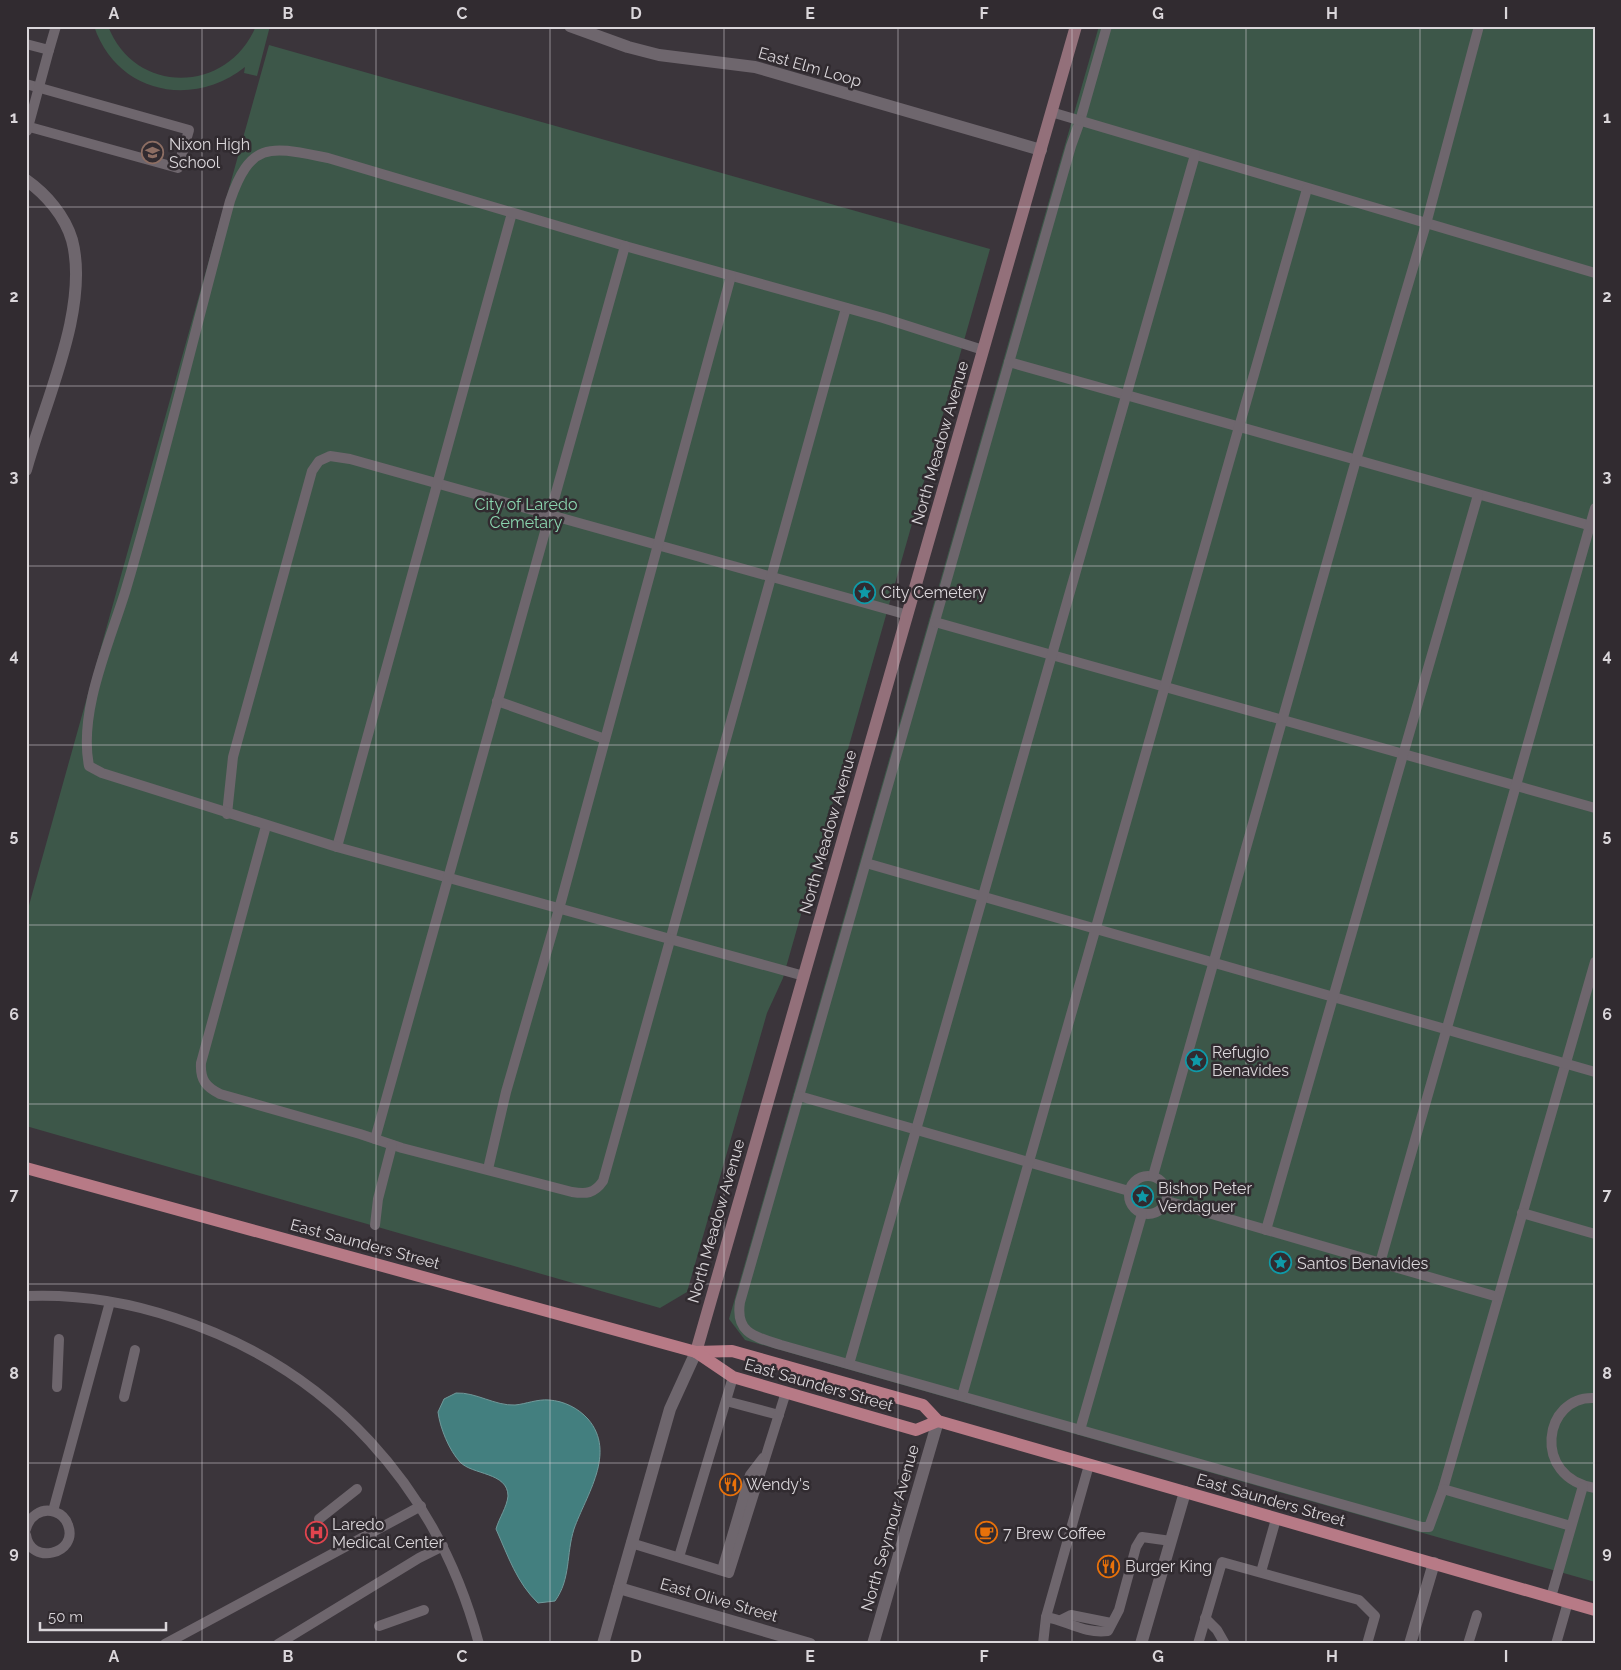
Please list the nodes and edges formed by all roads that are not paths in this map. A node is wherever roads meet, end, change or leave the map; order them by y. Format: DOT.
graph roads {
  1 [pos="56,26"];
  2 [pos="570,26"];
  3 [pos="1076,26"];
  4 [pos="1107,26"];
  5 [pos="1479,26"];
  6 [pos="26,44"];
  7 [pos="49,50"];
  8 [pos="26,84"];
  9 [pos="39,88"];
  10 [pos="1051,112"];
  11 [pos="1080,121"];
  12 [pos="27,128"];
  13 [pos="1041,150"];
  14 [pos="1195,156"];
  15 [pos="26,180"];
  16 [pos="1307,189"];
  17 [pos="512,213"];
  18 [pos="1426,224"];
  19 [pos="625,246"];
  20 [pos="1595,273"];
  21 [pos="731,276"];
  22 [pos="846,308"];
  23 [pos="983,350"];
  24 [pos="1009,362"];
  25 [pos="1126,395"];
  26 [pos="1239,427"];
  27 [pos="1356,460"];
  28 [pos="27,466"];
  29 [pos="438,482"];
  30 [pos="1478,494"];
  31 [pos="1595,508"];
  32 [pos="550,514"];
  33 [pos="1592,527"];
  34 [pos="658,545"];
  35 [pos="772,577"];
  36 [pos="908,615"];
  37 [pos="934,622"];
  38 [pos="1052,655"];
  39 [pos="1164,687"];
  40 [pos="497,701"];
  41 [pos="1283,720"];
  42 [pos="605,739"];
  43 [pos="1403,754"];
  44 [pos="1516,786"];
  45 [pos="1595,808"];
  46 [pos="227,814"];
  47 [pos="266,826"];
  48 [pos="337,847"];
  49 [pos="866,864"];
  50 [pos="447,878"];
  51 [pos="983,897"];
  52 [pos="559,908"];
  53 [pos="1095,929"];
  54 [pos="670,939"];
  55 [pos="1595,962"];
  56 [pos="1213,963"];
  57 [pos="804,976"];
  58 [pos="1333,998"];
  59 [pos="1446,1030"];
  60 [pos="1565,1064"];
  61 [pos="1595,1072"];
  62 [pos="799,1096"];
  63 [pos="916,1130"];
  64 [pos="375,1139"];
  65 [pos="392,1145"];
  66 [pos="1029,1162"];
  67 [pos="26,1168"];
  68 [pos="488,1169"];
  69 [pos="1153,1176"];
  70 [pos="1129,1191"];
  71 [pos="1167,1201"];
  72 [pos="1522,1212"];
  73 [pos="1142,1214"];
  74 [pos="375,1225"];
  75 [pos="1266,1230"];
  76 [pos="1595,1234"];
  77 [pos="1380,1263"];
  78 [pos="26,1296"];
  79 [pos="1498,1297"];
  80 [pos="110,1302"];
  81 [pos="59,1339"];
  82 [pos="135,1350"];
  83 [pos="696,1352"];
  84 [pos="849,1364"];
  85 [pos="733,1378"];
  86 [pos="57,1387"];
  87 [pos="786,1392"];
  88 [pos="962,1396"];
  89 [pos="124,1397"];
  90 [pos="1595,1398"];
  91 [pos="726,1401"];
  92 [pos="779,1415"];
  93 [pos="938,1422"];
  94 [pos="1080,1430"];
  95 [pos="1089,1465"];
  96 [pos="1583,1486"];
  97 [pos="1595,1488"];
  98 [pos="357,1489"];
  99 [pos="1443,1489"];
  100 [pos="1185,1492"];
  101 [pos="421,1506"];
  102 [pos="53,1511"];
  103 [pos="1276,1518"];
  104 [pos="320,1519"];
  105 [pos="1572,1526"];
  106 [pos="26,1530"];
  107 [pos="26,1535"];
  108 [pos="1171,1540"];
  109 [pos="632,1543"];
  110 [pos="443,1546"];
  111 [pos="679,1557"];
  112 [pos="1434,1563"];
  113 [pos="1261,1572"];
  114 [pos="619,1588"];
  115 [pos="1551,1597"];
  116 [pos="1568,1602"];
  117 [pos="424,1610"];
  118 [pos="1595,1610"];
  119 [pos="1477,1615"];
  120 [pos="1046,1617"];
  121 [pos="1205,1618"];
  122 [pos="379,1626"];
  123 [pos="1413,1643"];
  124 [pos="165,1644"];
  125 [pos="278,1644"];
  126 [pos="479,1644"];
  127 [pos="602,1644"];
  128 [pos="810,1644"];
  129 [pos="874,1644"];
  130 [pos="1043,1644"];
  131 [pos="1141,1644"];
  132 [pos="1198,1644"];
  133 [pos="1225,1644"];
  134 [pos="1367,1644"];
  135 [pos="1468,1644"];
  136 [pos="1556,1644"];
  1 -- 7 [label="lane"];
  2 -- 13 [label="street, East Elm Loop"];
  3 -- 10 [label="main road, North Meadow Avenue"];
  4 -- 11 [label="lane"];
  5 -- 18 [label="lane"];
  6 -- 7 [label="lane"];
  7 -- 9 [label="lane"];
  8 -- 9 [label="lane"];
  9 -- 12 [label="lane"];
  9 -- 12 [label="lane"];
  10 -- 11 [label="lane"];
  10 -- 13 [label="main road, North Meadow Avenue"];
  11 -- 14 [label="lane"];
  11 -- 24 [label="lane"];
  13 -- 23 [label="main road, North Meadow Avenue"];
  14 -- 16 [label="lane"];
  14 -- 25 [label="lane"];
  15 -- 28 [label="street"];
  16 -- 18 [label="lane"];
  16 -- 26 [label="lane"];
  17 -- 19 [label="lane"];
  17 -- 29 [label="lane"];
  17 -- 46 [label="lane"];
  18 -- 20 [label="lane"];
  18 -- 27 [label="lane"];
  19 -- 21 [label="lane"];
  19 -- 32 [label="lane"];
  21 -- 22 [label="lane"];
  21 -- 34 [label="lane"];
  22 -- 23 [label="lane"];
  22 -- 35 [label="lane"];
  23 -- 36 [label="main road, North Meadow Avenue"];
  24 -- 25 [label="lane"];
  24 -- 37 [label="lane"];
  25 -- 26 [label="lane"];
  25 -- 38 [label="lane"];
  26 -- 27 [label="lane"];
  26 -- 39 [label="lane"];
  27 -- 30 [label="lane"];
  27 -- 41 [label="lane"];
  29 -- 32 [label="lane"];
  29 -- 46 [label="lane"];
  29 -- 48 [label="lane"];
  30 -- 33 [label="lane"];
  30 -- 43 [label="lane"];
  31 -- 33 [label="lane"];
  32 -- 34 [label="lane"];
  32 -- 40 [label="lane"];
  33 -- 44 [label="lane"];
  34 -- 35 [label="lane"];
  34 -- 42 [label="lane"];
  35 -- 36 [label="lane"];
  35 -- 54 [label="lane"];
  36 -- 57 [label="main road, North Meadow Avenue"];
  37 -- 38 [label="lane"];
  37 -- 49 [label="lane"];
  38 -- 39 [label="lane"];
  38 -- 51 [label="lane"];
  39 -- 41 [label="lane"];
  39 -- 53 [label="lane"];
  40 -- 42 [label="lane"];
  40 -- 50 [label="lane"];
  41 -- 43 [label="lane"];
  41 -- 56 [label="lane"];
  42 -- 52 [label="lane"];
  43 -- 44 [label="lane"];
  43 -- 58 [label="lane"];
  44 -- 45 [label="lane"];
  44 -- 59 [label="lane"];
  46 -- 47 [label="lane"];
  47 -- 48 [label="lane"];
  47 -- 64 [label="lane"];
  48 -- 50 [label="lane"];
  49 -- 51 [label="lane"];
  49 -- 62 [label="lane"];
  50 -- 52 [label="lane"];
  50 -- 64 [label="lane"];
  51 -- 53 [label="lane"];
  51 -- 63 [label="lane"];
  52 -- 54 [label="lane"];
  52 -- 68 [label="lane"];
  53 -- 56 [label="lane"];
  53 -- 66 [label="lane"];
  54 -- 57 [label="lane"];
  54 -- 68 [label="lane"];
  55 -- 60 [label="lane"];
  56 -- 58 [label="lane"];
  56 -- 69 [label="lane"];
  57 -- 83 [label="main road, North Meadow Avenue"];
  58 -- 59 [label="lane"];
  58 -- 75 [label="lane"];
  59 -- 60 [label="lane"];
  59 -- 77 [label="lane"];
  60 -- 61 [label="lane"];
  60 -- 72 [label="lane"];
  62 -- 63 [label="lane"];
  62 -- 84 [label="lane"];
  63 -- 66 [label="lane"];
  63 -- 84 [label="lane"];
  64 -- 65 [label="lane"];
  65 -- 68 [label="lane"];
  65 -- 74 [label="lane"];
  66 -- 70 [label="lane"];
  66 -- 88 [label="lane"];
  67 -- 83 [label="main road, East Saunders Street"];
  69 -- 70 [label="lane"];
  69 -- 71 [label="lane"];
  70 -- 73 [label="lane"];
  71 -- 73 [label="lane"];
  71 -- 75 [label="lane"];
  72 -- 76 [label="lane"];
  72 -- 79 [label="lane"];
  73 -- 94 [label="lane"];
  75 -- 77 [label="lane"];
  77 -- 79 [label="lane"];
  78 -- 80 [label="lane"];
  79 -- 99 [label="lane"];
  80 -- 101 [label="lane"];
  80 -- 102 [label="lane"];
  81 -- 86 [label="lane"];
  82 -- 89 [label="lane"];
  83 -- 85 [label="main road, East Saunders Street"];
  83 -- 93 [label="main road, East Saunders Street"];
  83 -- 109 [label="street, North Meadow Avenue"];
  84 -- 88 [label="lane"];
  85 -- 87 [label="main road, East Saunders Street"];
  85 -- 91 [label="lane"];
  87 -- 92 [label="lane"];
  87 -- 93 [label="main road, East Saunders Street"];
  88 -- 94 [label="lane"];
  90 -- 96 [label="lane"];
  91 -- 92 [label="lane"];
  91 -- 111 [label="lane"];
  92 -- 111 [label="lane"];
  93 -- 95 [label="main road, East Saunders Street"];
  93 -- 129 [label="street, North Seymour Avenue"];
  94 -- 99 [label="lane"];
  95 -- 100 [label="main road, East Saunders Street"];
  95 -- 120 [label="lane"];
  96 -- 97 [label="lane"];
  96 -- 105 [label="lane"];
  98 -- 104 [label="lane"];
  99 -- 105 [label="lane"];
  100 -- 103 [label="main road, East Saunders Street"];
  100 -- 108 [label="street"];
  101 -- 110 [label="lane"];
  101 -- 124 [label="lane"];
  102 -- 106 [label="lane"];
  102 -- 107 [label="lane"];
  103 -- 112 [label="main road, East Saunders Street"];
  103 -- 113 [label="lane"];
  105 -- 115 [label="lane"];
  108 -- 120 [label="lane"];
  108 -- 131 [label="street"];
  109 -- 111 [label="lane"];
  109 -- 114 [label="street, North Meadow Avenue"];
  110 -- 125 [label="lane"];
  110 -- 126 [label="lane"];
  112 -- 115 [label="main road, East Saunders Street"];
  112 -- 123 [label="street"];
  113 -- 121 [label="lane"];
  113 -- 134 [label="lane"];
  114 -- 127 [label="street, North Meadow Avenue"];
  114 -- 128 [label="street, East Olive Street"];
  115 -- 116 [label="main road, East Saunders Street"];
  116 -- 118 [label="main road, East Saunders Street"];
  116 -- 136 [label="lane"];
  117 -- 122 [label="lane"];
  119 -- 135 [label="lane"];
  120 -- 130 [label="lane"];
  121 -- 132 [label="lane"];
  121 -- 133 [label="lane"];
}
